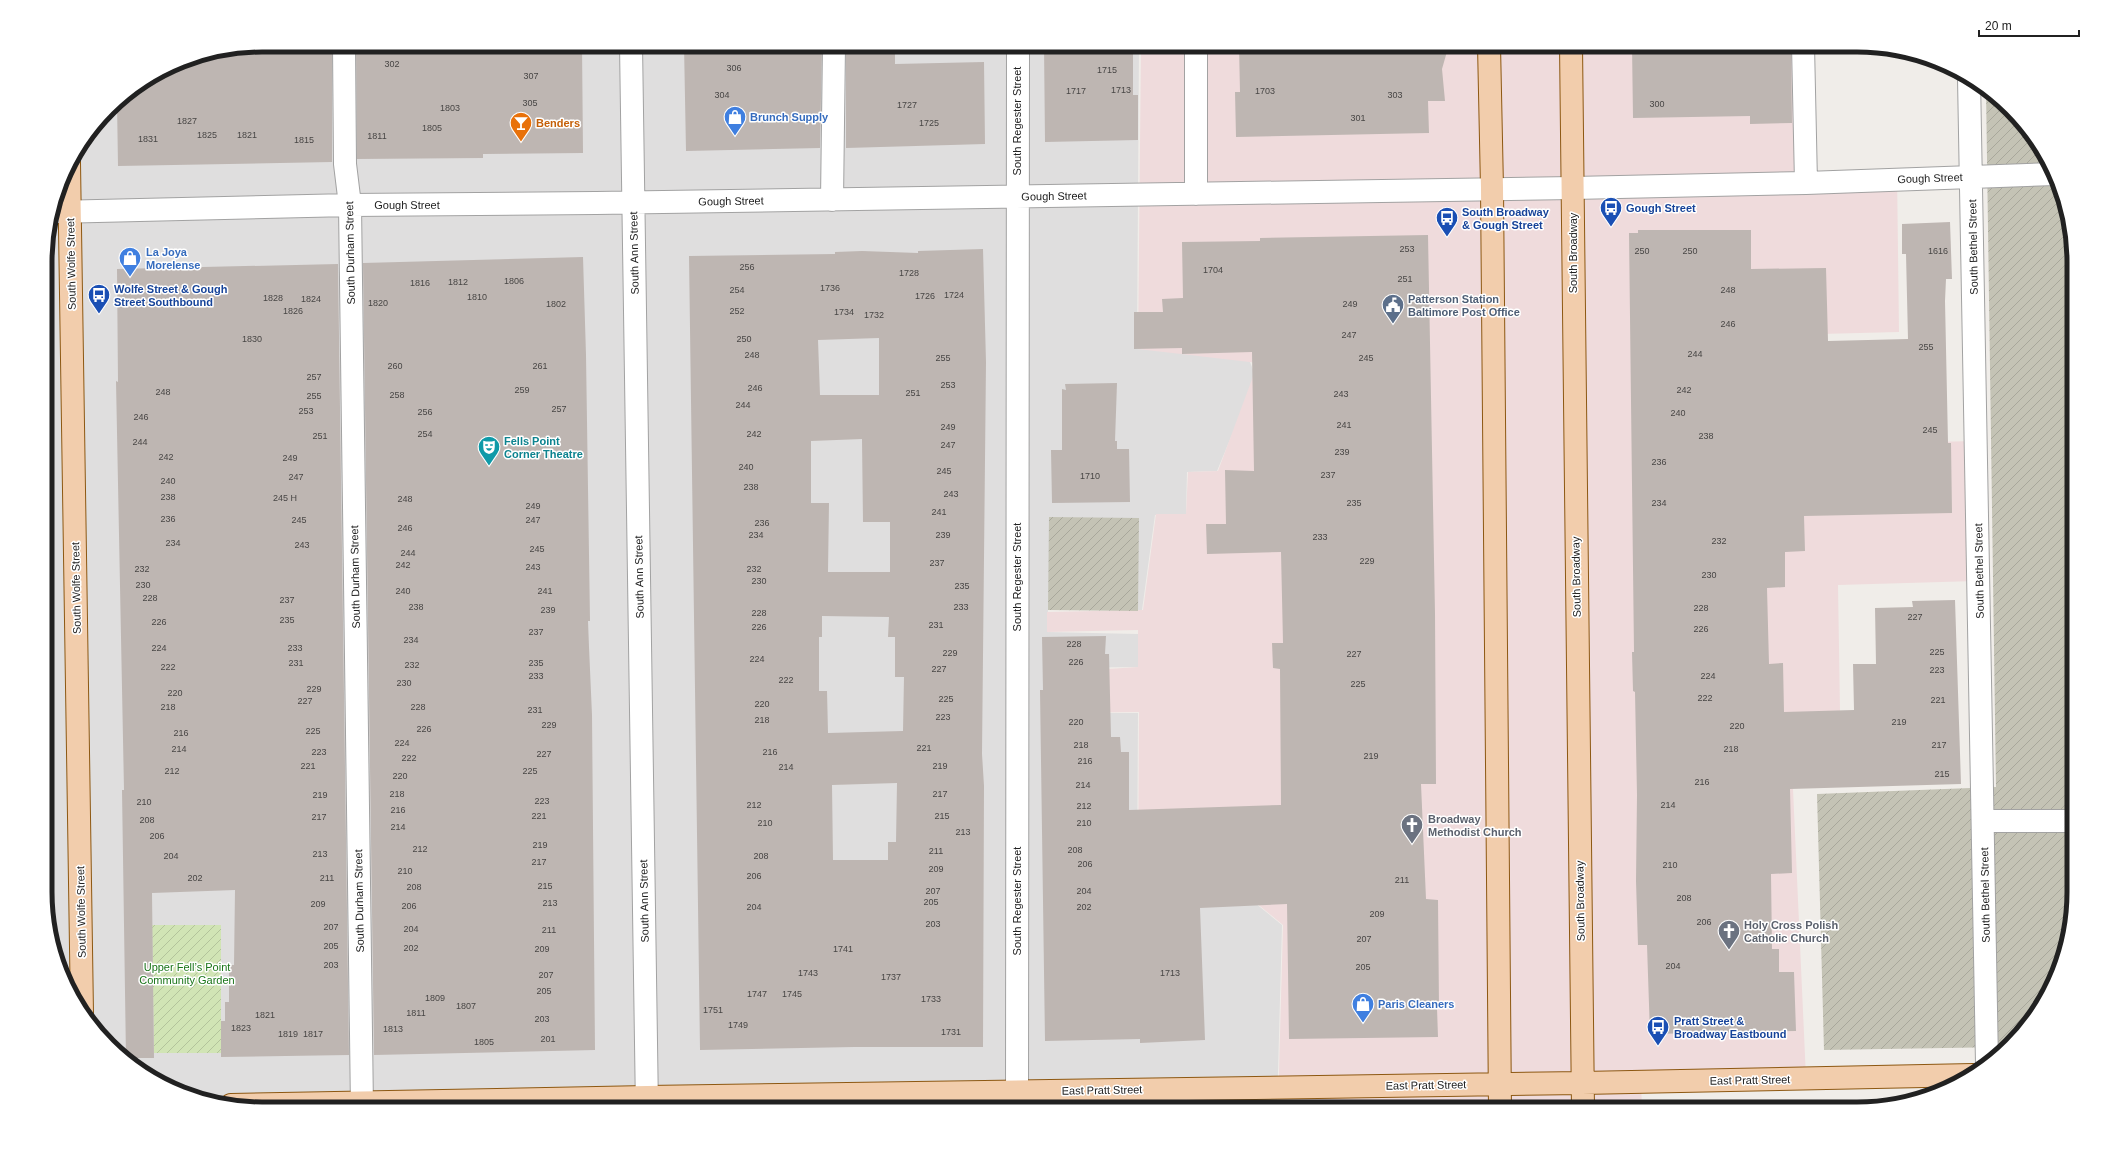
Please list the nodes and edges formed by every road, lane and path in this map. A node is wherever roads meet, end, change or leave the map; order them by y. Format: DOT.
graph roads {
  1 [pos="344,52"];
  2 [pos="631,52"];
  3 [pos="834,52"];
  4 [pos="1018,52"];
  5 [pos="1196,52"];
  6 [pos="1489,52"];
  7 [pos="1570,52"];
  8 [pos="1803,52"];
  9 [pos="1969,84"];
  10 [pos="2047,174"];
  11 [pos="1971,176"];
  12 [pos="1806,183"];
  13 [pos="65,188"];
  14 [pos="1492,188"];
  15 [pos="1573,188"];
  16 [pos="1196,194"];
  17 [pos="1016,197"];
  18 [pos="832,200"];
  19 [pos="634,202"];
  20 [pos="350,205"];
  21 [pos="62,212"];
  22 [pos="2067,821"];
  23 [pos="1984,822"];
  24 [pos="82,1000"];
  25 [pos="1987,1057"];
  26 [pos="1961,1074"];
  27 [pos="1582,1083"];
  28 [pos="1500,1084"];
  29 [pos="1017,1100"];
  30 [pos="867,1101"];
  31 [pos="362,1102"];
  32 [pos="647,1102"];
  33 [pos="757,1102"];
  34 [pos="1500,1102"];
  35 [pos="1583,1102"];
  1 -- 20 [label="street, South Durham Street"];
  2 -- 19 [label="street, South Ann Street"];
  3 -- 18 [label="street"];
  4 -- 17 [label="street, South Regester Street"];
  5 -- 16 [label="street"];
  6 -- 14 [label="main road"];
  7 -- 15 [label="main road, South Broadway"];
  8 -- 12 [label="street"];
  9 -- 11 [label="street, South Bethel Street"];
  10 -- 11 [label="street, Gough Street"];
  11 -- 12 [label="street, Gough Street"];
  11 -- 23 [label="street, South Bethel Street"];
  12 -- 15 [label="street, Gough Street"];
  13 -- 21 [label="main road, South Wolfe Street"];
  14 -- 15 [label="street, Gough Street"];
  14 -- 16 [label="street, Gough Street"];
  14 -- 28 [label="main road"];
  15 -- 27 [label="main road, South Broadway"];
  16 -- 17 [label="street, Gough Street"];
  17 -- 18 [label="street, Gough Street"];
  17 -- 29 [label="street, South Regester Street"];
  18 -- 19 [label="street, Gough Street"];
  19 -- 20 [label="street, Gough Street"];
  19 -- 32 [label="street, South Ann Street"];
  20 -- 21 [label="street, Gough Street"];
  20 -- 31 [label="street, South Durham Street"];
  21 -- 24 [label="main road, South Wolfe Street"];
  22 -- 23 [label="street"];
  23 -- 25 [label="street, South Bethel Street"];
  26 -- 27 [label="main road, East Pratt Street"];
  27 -- 28 [label="main road, East Pratt Street"];
  27 -- 35 [label="main road, South Broadway"];
  28 -- 29 [label="main road, East Pratt Street"];
  28 -- 34 [label="main road"];
  29 -- 30 [label="main road, East Pratt Street"];
  30 -- 33 [label="main road, East Pratt Street"];
}
